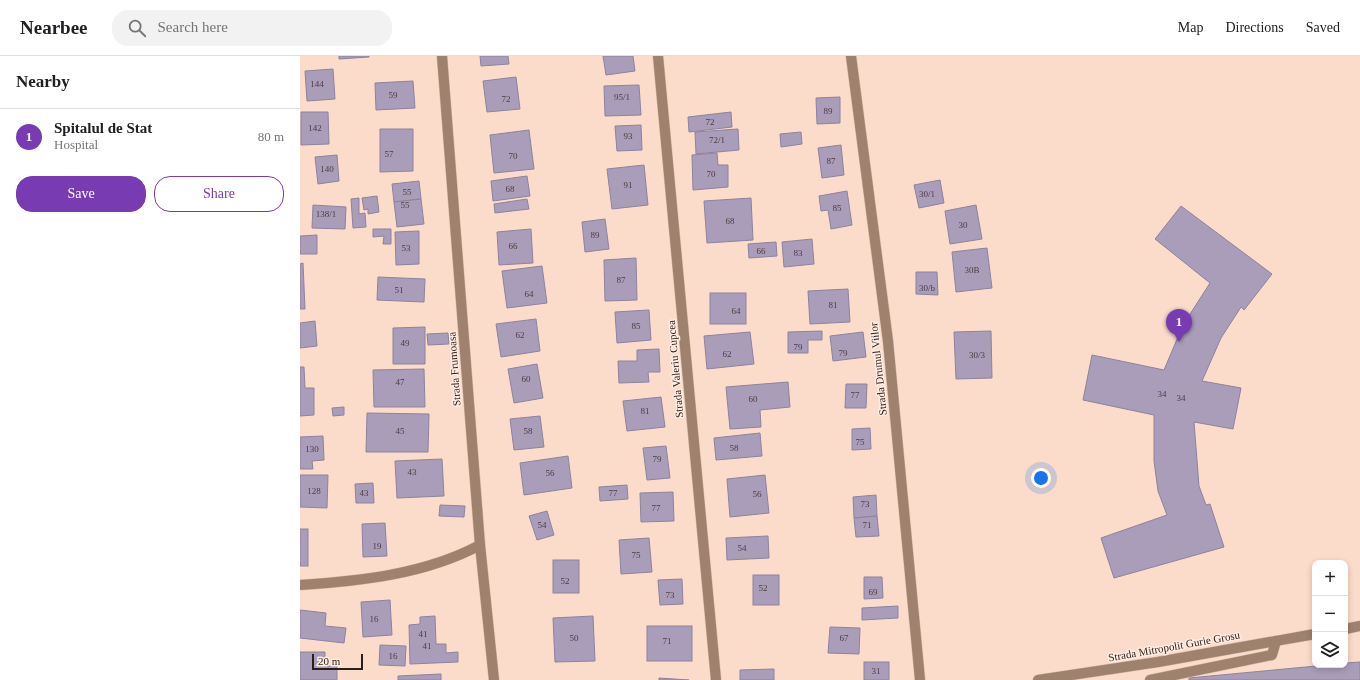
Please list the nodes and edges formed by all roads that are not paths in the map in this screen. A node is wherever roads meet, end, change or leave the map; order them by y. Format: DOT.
graph roads {
  1 [pos="442,56"];
  2 [pos="658,56"];
  3 [pos="851,56"];
  4 [pos="480,545"];
  5 [pos="300,585"];
  6 [pos="1360,626"];
  7 [pos="1348,628"];
  8 [pos="1312,635"];
  9 [pos="1276,641"];
  10 [pos="1158,662"];
  11 [pos="1161,679"];
  12 [pos="494,680"];
  13 [pos="716,680"];
  14 [pos="920,680"];
  15 [pos="1038,680"];
  16 [pos="1150,680"];
  1 -- 4 [label="street, Strada Frumoasa"];
  2 -- 13 [label="street, Strada Valeriu Cupcea"];
  3 -- 14 [label="street, Strada Drumul Viilor"];
  4 -- 5 [label="street"];
  4 -- 12 [label="street, Strada Frumoasa"];
  6 -- 7 [label="street"];
  8 -- 9 [label="street, Strada Mitropolit Gurie Grosu"];
  9 -- 10 [label="street, Strada Mitropolit Gurie Grosu"];
  9 -- 11 [label="street"];
  10 -- 11 [label="street"];
  10 -- 15 [label="street, Strada Mitropolit Gurie Grosu"];
  11 -- 16 [label="street"];
}
